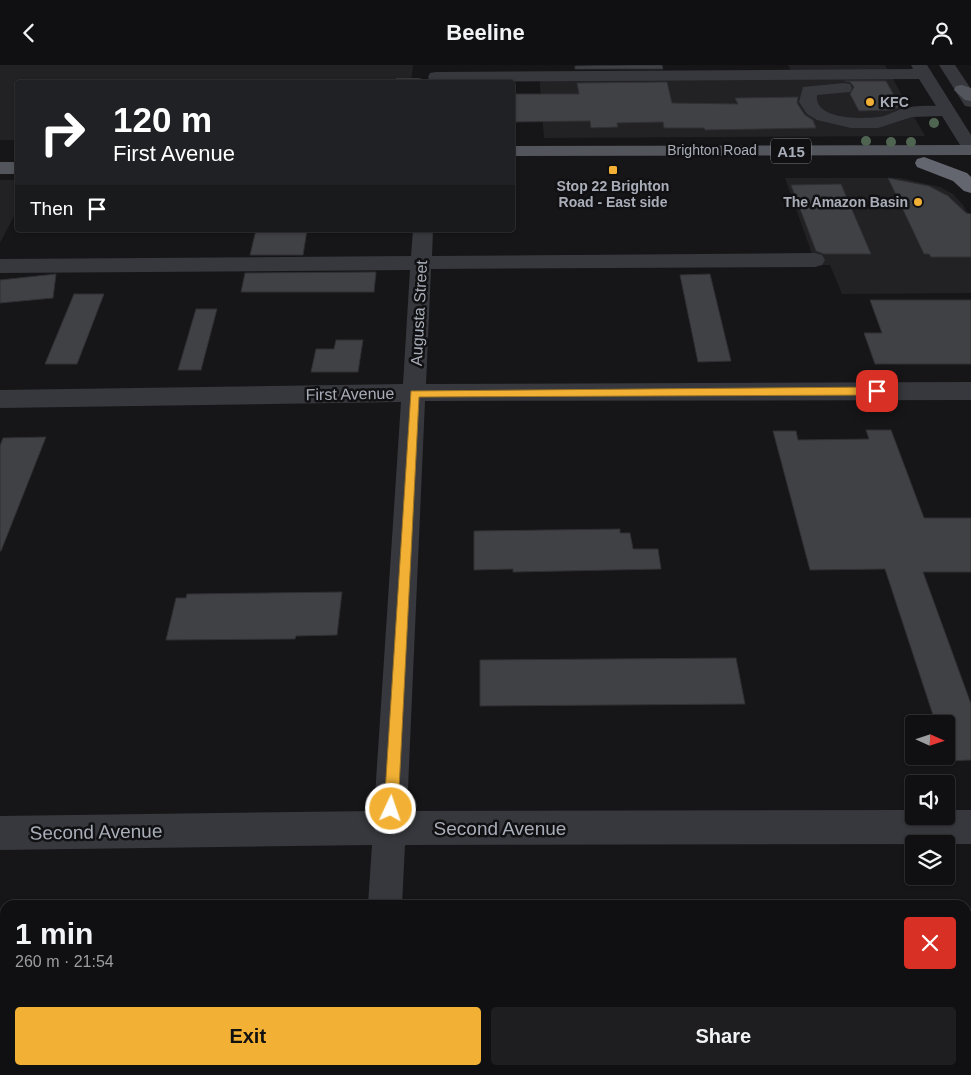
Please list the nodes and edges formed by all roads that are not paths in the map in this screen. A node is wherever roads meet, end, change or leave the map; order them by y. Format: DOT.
graph roads {
  1 [pos="947,65"];
  2 [pos="436,75"];
  3 [pos="925,75"];
  4 [pos="968,96"];
  5 [pos="948,111"];
  6 [pos="833,121"];
  7 [pos="971,149"];
  8 [pos="0,151"];
  9 [pos="15,151"];
  10 [pos="515,151"];
  11 [pos="848,151"];
  12 [pos="924,163"];
  13 [pos="971,163"];
  14 [pos="515,166"];
  15 [pos="0,168"];
  16 [pos="15,168"];
  17 [pos="971,187"];
  18 [pos="423,232"];
  19 [pos="815,260"];
  20 [pos="421,263"];
  21 [pos="0,266"];
  22 [pos="971,391"];
  23 [pos="414,393"];
  24 [pos="0,399"];
  25 [pos="971,827"];
  26 [pos="390,828"];
  27 [pos="0,833"];
  28 [pos="385,900"];
  1 -- 4 [label="street"];
  2 -- 3 [label="street"];
  3 -- 5 [label="street"];
  3 -- 6 [label="street"];
  5 -- 6 [label="street"];
  5 -- 7 [label="street"];
  6 -- 11 [label="street"];
  7 -- 11 [label="main road, Brighton Road / A15"];
  8 -- 9 [label="main road"];
  10 -- 11 [label="main road, Brighton Road / A15"];
  12 -- 13 [label="main road, Brighton Road / A15"];
  12 -- 14 [label="main road, Brighton Road / A15"];
  12 -- 17 [label="highway"];
  15 -- 16 [label="main road"];
  18 -- 20 [label="street, Augusta Street"];
  19 -- 20 [label="street"];
  20 -- 21 [label="street"];
  20 -- 23 [label="street, Augusta Street"];
  22 -- 23 [label="street, First Avenue"];
  23 -- 24 [label="street, First Avenue"];
  23 -- 26 [label="street, Augusta Street"];
  25 -- 26 [label="street, Second Avenue"];
  26 -- 27 [label="street, Second Avenue"];
  26 -- 28 [label="street, Augusta Street"];
}
